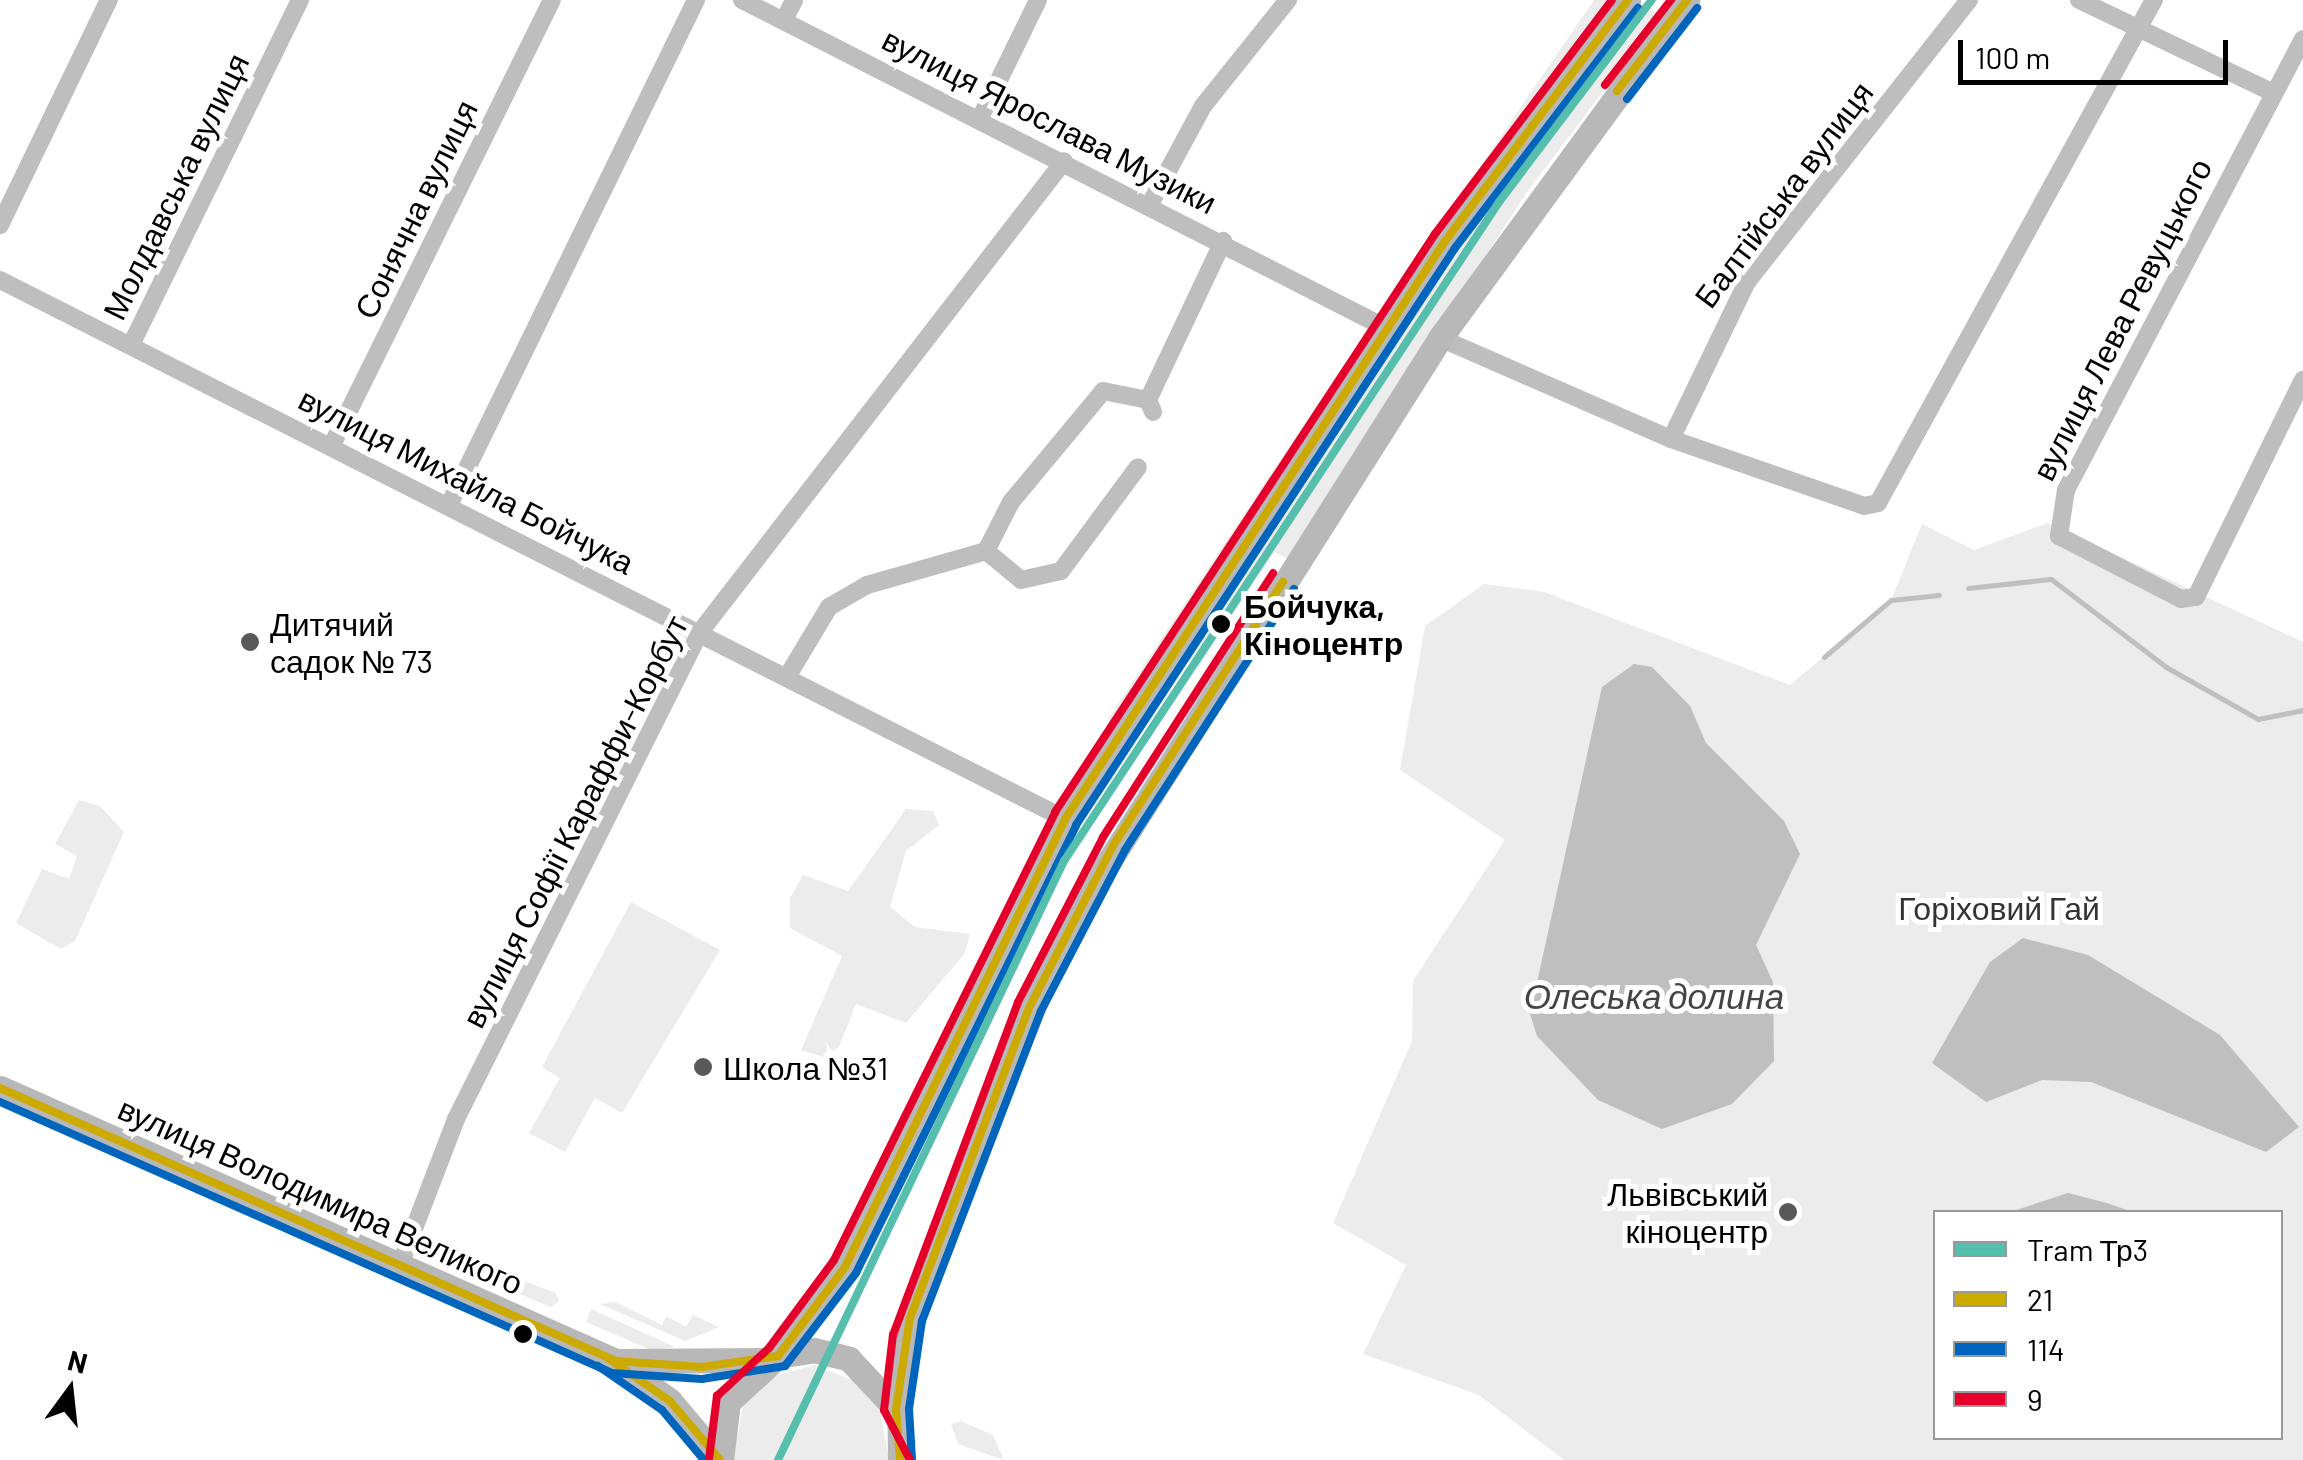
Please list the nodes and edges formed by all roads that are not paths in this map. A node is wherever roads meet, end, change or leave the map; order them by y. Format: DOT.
graph roads {
  1 [pos="109,0"];
  2 [pos="300,0"];
  3 [pos="552,0"];
  4 [pos="696,0"];
  5 [pos="742,0"];
  6 [pos="794,0"];
  7 [pos="1038,0"];
  8 [pos="1288,0"];
  9 [pos="1628,0"];
  10 [pos="1969,0"];
  11 [pos="2079,0"];
  12 [pos="2154,0"];
  13 [pos="1683,2"];
  14 [pos="784,20"];
  15 [pos="2134,32"];
  16 [pos="2303,39"];
  17 [pos="2270,90"];
  18 [pos="980,119"];
  19 [pos="1064,161"];
  20 [pos="1150,204"];
  21 [pos="0,225"];
  22 [pos="1223,240"];
  23 [pos="0,280"];
  24 [pos="1386,328"];
  25 [pos="1440,338"];
  26 [pos="131,345"];
  27 [pos="2303,380"];
  28 [pos="1671,438"];
  29 [pos="332,444"];
  30 [pos="1138,467"];
  31 [pos="450,503"];
  32 [pos="986,550"];
  33 [pos="700,632"];
  34 [pos="787,677"];
  35 [pos="1065,819"];
  36 [pos="0,1088"];
  37 [pos="400,1265"];
  38 [pos="774,1358"];
  39 [pos="616,1360"];
  40 [pos="899,1418"];
  41 [pos="721,1460"];
  42 [pos="900,1460"];
  43 [pos="924,1460"];
  1 -- 21 [label="street"];
  2 -- 26 [label="street, Молдавська вулиця"];
  3 -- 29 [label="street, Сонячна вулиця"];
  4 -- 31 [label="street"];
  5 -- 14 [label="street, вулиця Ярослава Музики"];
  6 -- 14 [label="street"];
  7 -- 18 [label="street"];
  8 -- 20 [label="street"];
  9 -- 24 [label="main road"];
  10 -- 28 [label="street, Балтійська вулиця"];
  11 -- 15 [label="street"];
  12 -- 15 [label="street"];
  13 -- 25 [label="main road"];
  14 -- 18 [label="street, вулиця Ярослава Музики"];
  15 -- 17 [label="street"];
  15 -- 28 [label="street"];
  16 -- 17 [label="street, вулиця Лева Ревуцького"];
  17 -- 27 [label="street, вулиця Лева Ревуцького"];
  18 -- 19 [label="street, вулиця Ярослава Музики"];
  19 -- 20 [label="street, вулиця Ярослава Музики"];
  19 -- 33 [label="street, вулиця Софії Караффи-Корбут"];
  20 -- 22 [label="street, вулиця Ярослава Музики"];
  22 -- 24 [label="street, вулиця Ярослава Музики"];
  22 -- 32 [label="street, вулиця Ярослава Музики"];
  23 -- 26 [label="street, вулиця Михайла Бойчука"];
  24 -- 35 [label="main road"];
  25 -- 28 [label="street"];
  25 -- 40 [label="main road"];
  26 -- 29 [label="street, вулиця Михайла Бойчука"];
  29 -- 31 [label="street, вулиця Михайла Бойчука"];
  30 -- 32 [label="street"];
  31 -- 33 [label="street, вулиця Михайла Бойчука"];
  32 -- 34 [label="street"];
  33 -- 34 [label="street, вулиця Михайла Бойчука"];
  33 -- 37 [label="street, вулиця Софії Караффи-Корбут"];
  34 -- 35 [label="street, вулиця Михайла Бойчука"];
  35 -- 38 [label="main road"];
  36 -- 37 [label="main road, вулиця Володимира Великого"];
  37 -- 39 [label="main road, вулиця Володимира Великого"];
  38 -- 39 [label="main road, вулиця Володимира Великого"];
  38 -- 40 [label="main road, вулиця Володимира Великого"];
  38 -- 41 [label="main road"];
  39 -- 41 [label="main road, вулиця Володимира Великого"];
  40 -- 42 [label="main road"];
  40 -- 43 [label="main road, вулиця Володимира Великого"];
}
